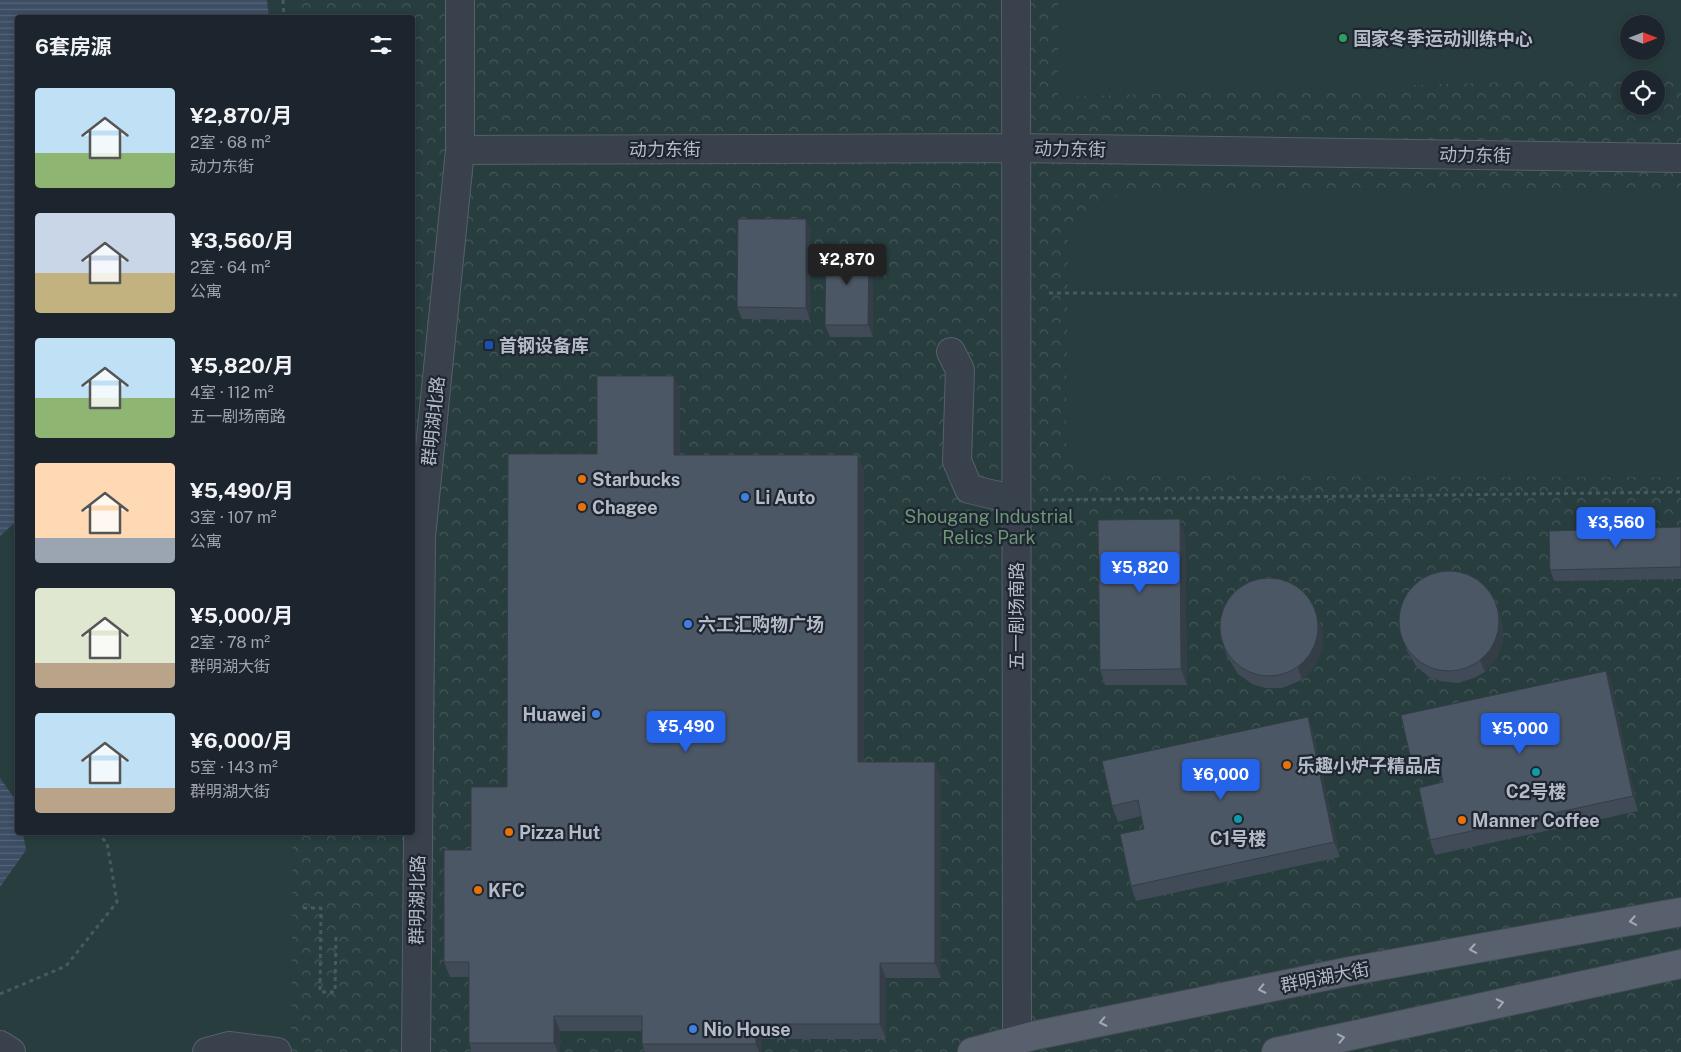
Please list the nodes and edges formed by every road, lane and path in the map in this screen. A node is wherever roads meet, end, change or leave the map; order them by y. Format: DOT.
graph roads {
  1 [pos="283,0"];
  2 [pos="460,0"];
  3 [pos="1016,0"];
  4 [pos="284,15"];
  5 [pos="1016,148"];
  6 [pos="460,150"];
  7 [pos="1681,158"];
  8 [pos="1049,293"];
  9 [pos="1681,295"];
  10 [pos="951,352"];
  11 [pos="1681,492"];
  12 [pos="1016,500"];
  13 [pos="99,835"];
  14 [pos="303,908"];
  15 [pos="1681,912"];
  16 [pos="336,934"];
  17 [pos="1681,964"];
  18 [pos="0,994"];
  19 [pos="0,1046"];
  20 [pos="1015,1046"];
  21 [pos="11,1052"];
  22 [pos="207,1052"];
  23 [pos="277,1052"];
  24 [pos="416,1052"];
  25 [pos="972,1052"];
  26 [pos="1276,1052"];
  1 -- 4 [label="path"];
  2 -- 6 [label="street, 群明湖北路"];
  3 -- 5 [label="street, 五一剧场南路"];
  5 -- 6 [label="street, 动力东街"];
  5 -- 7 [label="street, 动力东街"];
  5 -- 12 [label="street, 五一剧场南路"];
  6 -- 24 [label="street, 群明湖北路"];
  8 -- 9 [label="path"];
  10 -- 12 [label="street"];
  11 -- 12 [label="path"];
  12 -- 20 [label="street, 五一剧场南路"];
  13 -- 18 [label="path"];
  14 -- 16 [label="path"];
  15 -- 20 [label="main road, 群明湖大街, one-way"];
  26 -- 17 [label="main road, one-way"];
  19 -- 21 [label="street"];
  20 -- 25 [label="main road, 群明湖大街"];
  22 -- 23 [label="street"];
}
